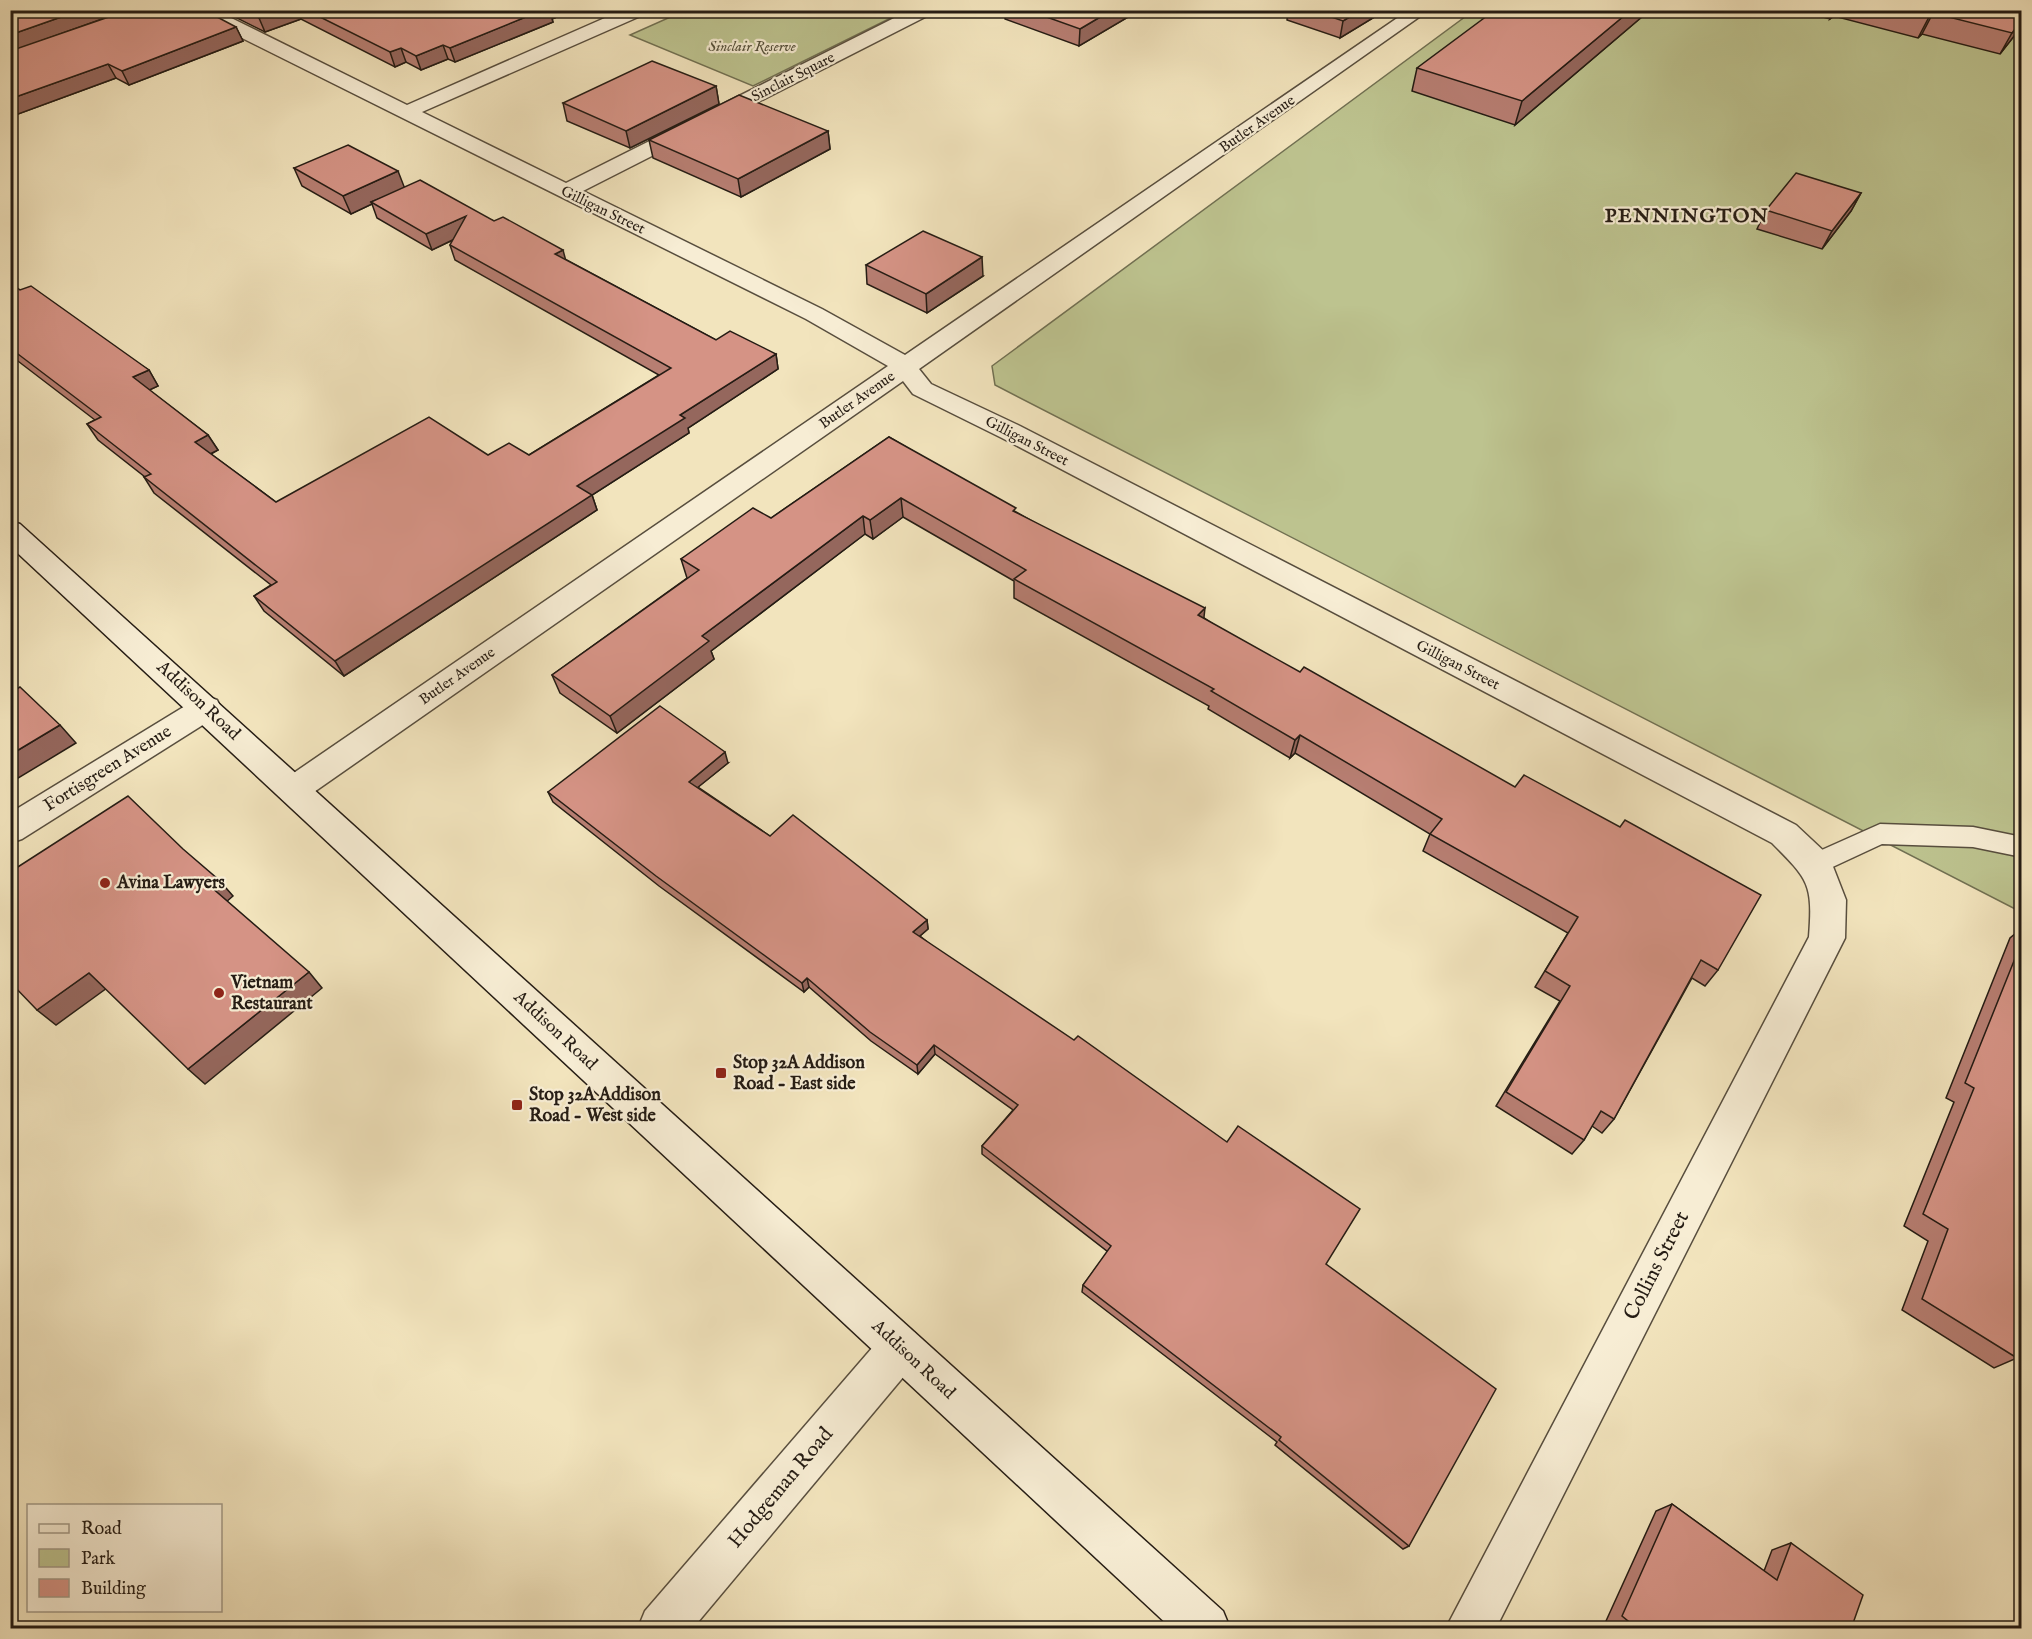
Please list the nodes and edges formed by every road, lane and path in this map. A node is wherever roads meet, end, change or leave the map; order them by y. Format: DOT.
graph roads {
  1 [pos="200,10"];
  2 [pos="639,10"];
  3 [pos="925,10"];
  4 [pos="1420,10"];
  5 [pos="407,112"];
  6 [pos="565,192"];
  7 [pos="905,367"];
  8 [pos="10,530"];
  9 [pos="206,708"];
  10 [pos="293,790"];
  11 [pos="10,830"];
  12 [pos="2022,847"];
  13 [pos="1822,882"];
  14 [pos="900,1348"];
  15 [pos="662,1629"];
  16 [pos="1206,1629"];
  17 [pos="1470,1629"];
  1 -- 5 [label="street, Gilligan Street"];
  2 -- 5 [label="street"];
  3 -- 6 [label="street, Sinclair Square"];
  4 -- 7 [label="street, Butler Avenue"];
  5 -- 6 [label="street, Gilligan Street"];
  6 -- 7 [label="street, Gilligan Street"];
  7 -- 10 [label="street, Butler Avenue"];
  7 -- 13 [label="street, Gilligan Street"];
  8 -- 9 [label="street, Addison Road"];
  9 -- 10 [label="street, Addison Road"];
  9 -- 11 [label="street, Fortisgreen Avenue"];
  10 -- 14 [label="street, Addison Road"];
  12 -- 13 [label="lane"];
  13 -- 17 [label="street, Collins Street"];
  14 -- 15 [label="street, Hodgeman Road"];
  14 -- 16 [label="street, Addison Road"];
}
